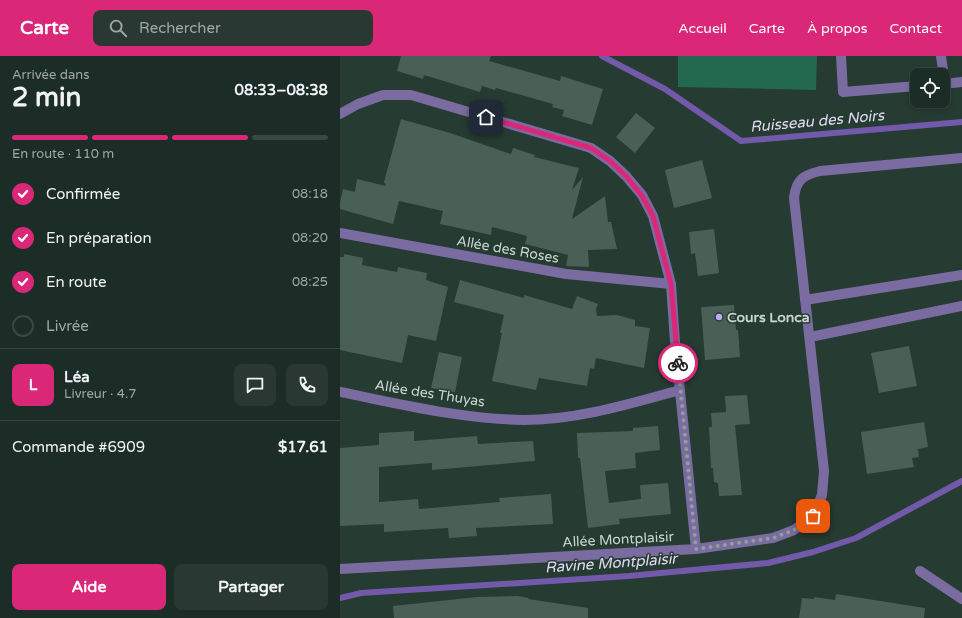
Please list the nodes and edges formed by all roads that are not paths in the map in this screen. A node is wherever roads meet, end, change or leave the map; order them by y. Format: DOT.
graph roads {
  1 [pos="841,56"];
  2 [pos="941,56"];
  3 [pos="942,68"];
  4 [pos="962,82"];
  5 [pos="950,83"];
  6 [pos="910,87"];
  7 [pos="340,114"];
  8 [pos="962,158"];
  9 [pos="340,233"];
  10 [pos="962,275"];
  11 [pos="671,284"];
  12 [pos="805,300"];
  13 [pos="962,306"];
  14 [pos="810,337"];
  15 [pos="680,390"];
  16 [pos="340,392"];
  17 [pos="696,549"];
  18 [pos="340,569"];
  19 [pos="920,571"];
  20 [pos="962,599"];
  1 -- 6 [label="street"];
  2 -- 3 [label="street"];
  4 -- 5 [label="street"];
  7 -- 11 [label="street"];
  8 -- 12 [label="street, Allée Montplaisir"];
  9 -- 11 [label="street, Allée des Roses"];
  10 -- 12 [label="street"];
  11 -- 15 [label="street"];
  12 -- 14 [label="street, Allée Montplaisir"];
  13 -- 14 [label="street"];
  14 -- 17 [label="street, Allée Montplaisir"];
  15 -- 16 [label="street, Allée des Thuyas"];
  15 -- 17 [label="street"];
  17 -- 18 [label="street, Allée Montplaisir"];
  19 -- 20 [label="street"];
}
